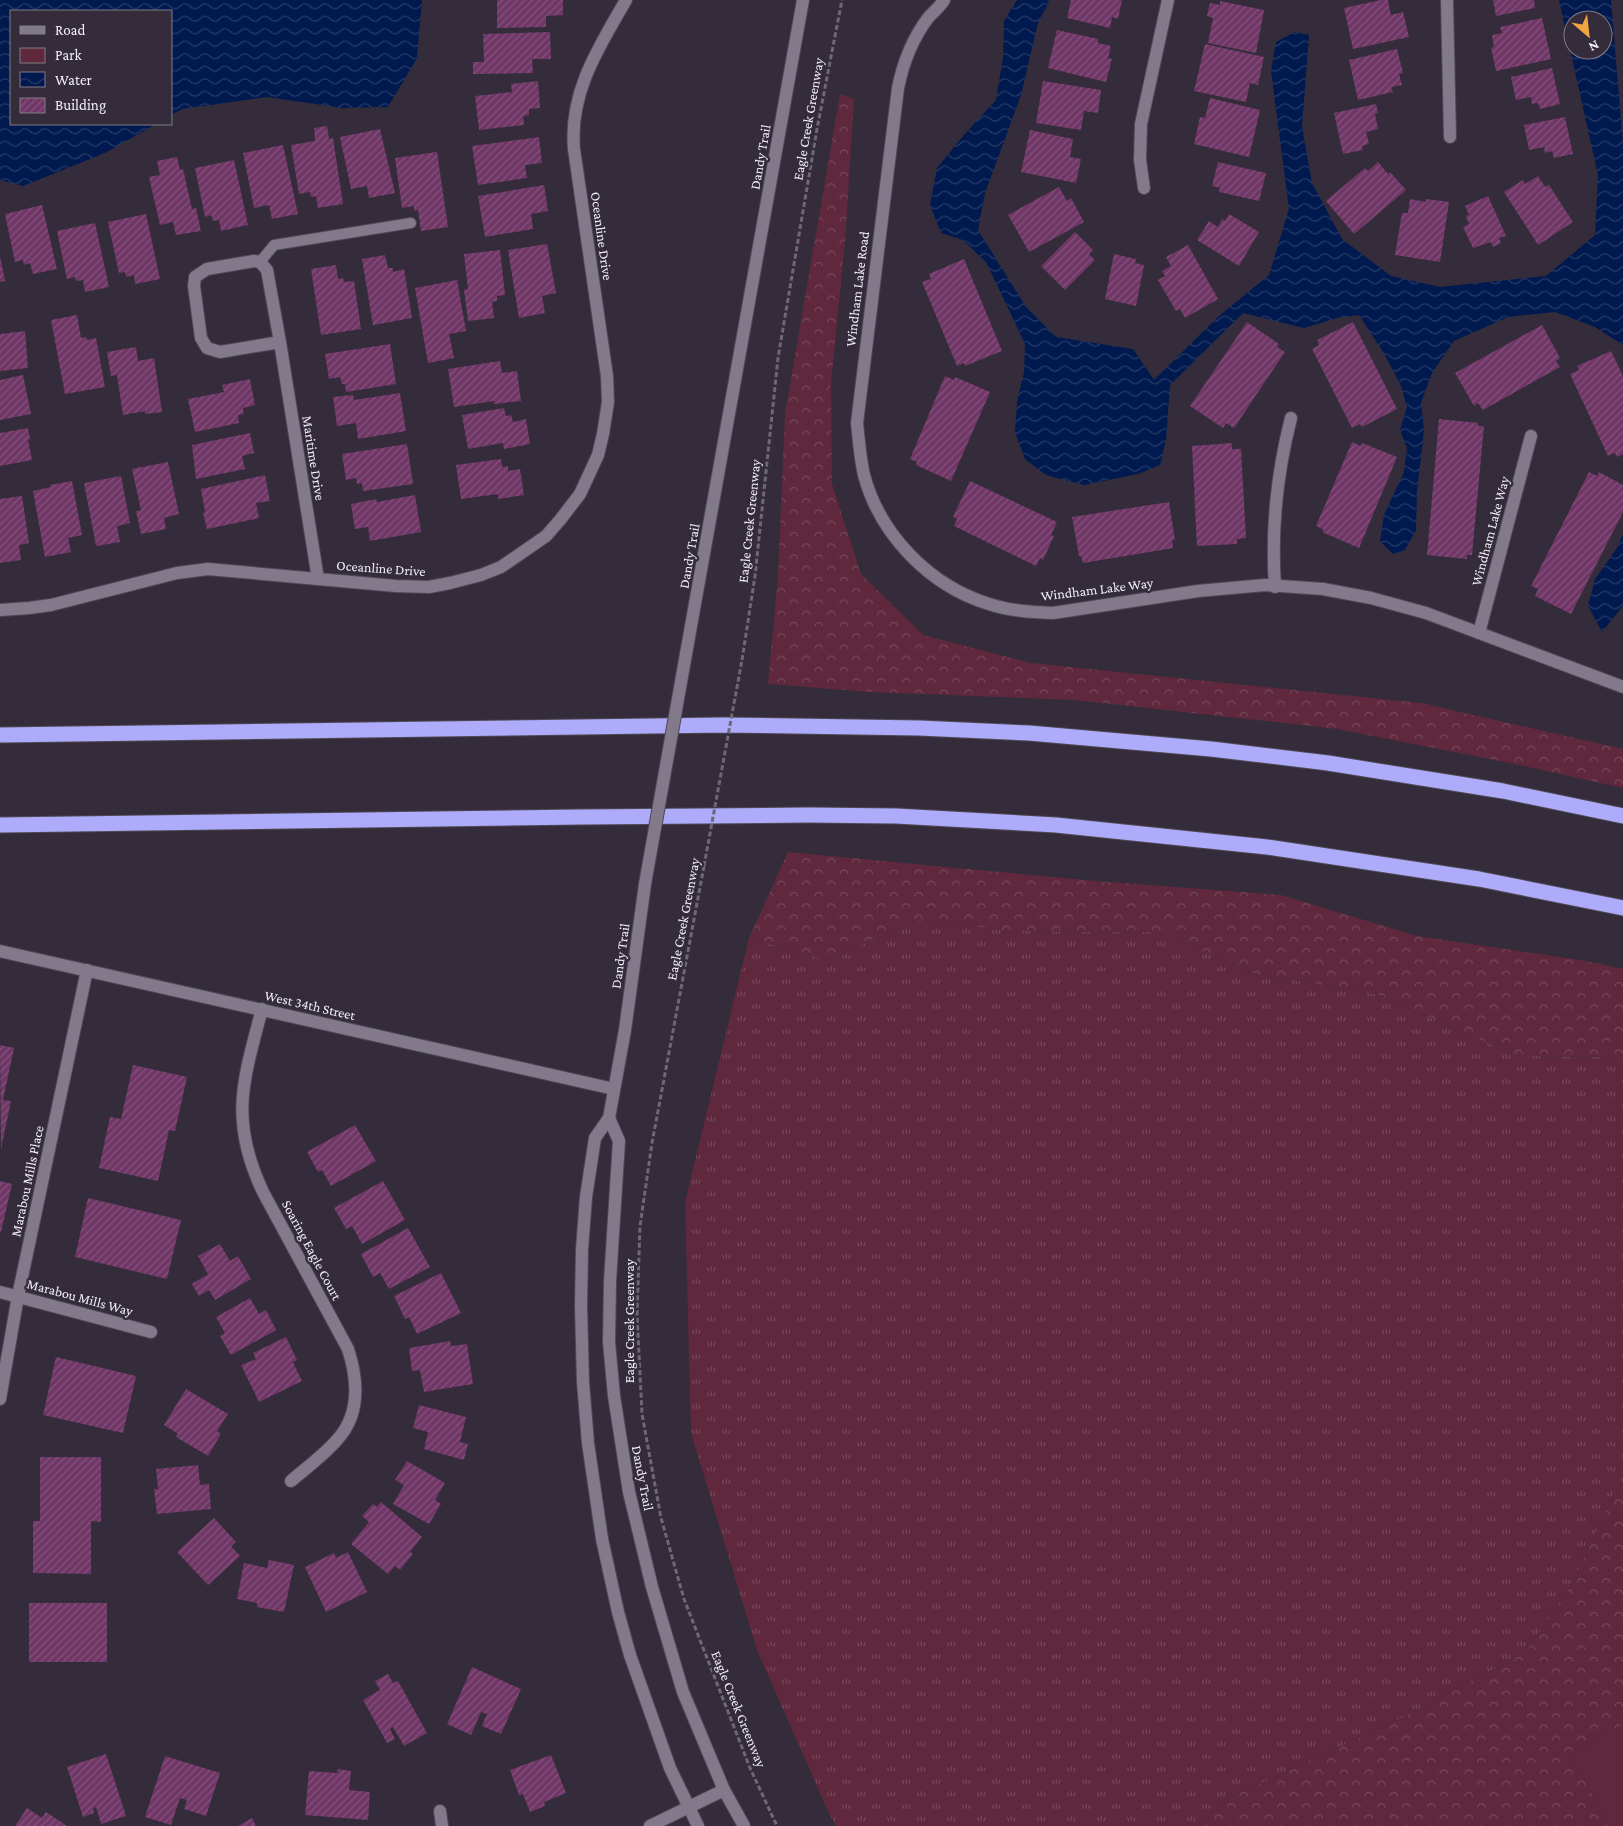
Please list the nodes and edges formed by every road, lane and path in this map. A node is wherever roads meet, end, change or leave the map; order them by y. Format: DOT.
graph roads {
  1 [pos="626,0"];
  2 [pos="803,0"];
  3 [pos="842,0"];
  4 [pos="944,0"];
  5 [pos="1168,0"];
  6 [pos="1447,0"];
  7 [pos="1450,137"];
  8 [pos="1144,188"];
  9 [pos="411,223"];
  10 [pos="260,262"];
  11 [pos="280,342"];
  12 [pos="1291,418"];
  13 [pos="1531,436"];
  14 [pos="931,573"];
  15 [pos="318,579"];
  16 [pos="1275,587"];
  17 [pos="0,610"];
  18 [pos="1479,633"];
  19 [pos="1623,687"];
  20 [pos="0,735"];
  21 [pos="1623,816"];
  22 [pos="0,825"];
  23 [pos="1623,908"];
  24 [pos="0,951"];
  25 [pos="87,970"];
  26 [pos="262,1009"];
  27 [pos="614,1090"];
  28 [pos="609,1118"];
  29 [pos="0,1292"];
  30 [pos="18,1296"];
  31 [pos="151,1332"];
  32 [pos="0,1399"];
  33 [pos="291,1481"];
  34 [pos="724,1790"];
  35 [pos="688,1808"];
  36 [pos="440,1811"];
  37 [pos="442,1826"];
  38 [pos="650,1826"];
  39 [pos="698,1826"];
  40 [pos="744,1826"];
  41 [pos="778,1826"];
  1 -- 15 [label="street, Oceanline Drive"];
  2 -- 27 [label="street, Dandy Trail, bridge"];
  3 -- 41 [label="path, Eagle Creek Greenway, bridge"];
  4 -- 14 [label="street, Windham Lake Road"];
  5 -- 8 [label="street"];
  6 -- 7 [label="street"];
  9 -- 10 [label="lane"];
  10 -- 11 [label="street, Maritime Drive"];
  10 -- 11 [label="street"];
  11 -- 15 [label="street, Maritime Drive"];
  12 -- 16 [label="street"];
  13 -- 18 [label="street, Windham Lake Way"];
  14 -- 16 [label="street, Windham Lake Way"];
  15 -- 17 [label="street, Oceanline Drive"];
  16 -- 18 [label="street, Windham Lake Way"];
  18 -- 19 [label="street, Windham Lake Way"];
  20 -- 21 [label="highway"];
  22 -- 23 [label="highway"];
  24 -- 25 [label="street, West 34th Street"];
  25 -- 26 [label="street, West 34th Street"];
  25 -- 30 [label="street, Marabou Mills Place"];
  26 -- 27 [label="street, West 34th Street"];
  26 -- 33 [label="street, Soaring Eagle Court"];
  27 -- 28 [label="street, Dandy Trail"];
  28 -- 34 [label="street, Dandy Trail"];
  28 -- 35 [label="street, Dandy Trail"];
  29 -- 30 [label="street, Marabou Mills Way"];
  30 -- 31 [label="street, Marabou Mills Way"];
  30 -- 32 [label="street, Marabou Mills Place"];
  34 -- 35 [label="street"];
  34 -- 40 [label="street, Dandy Trail"];
  35 -- 38 [label="street"];
  35 -- 39 [label="street, Dandy Trail"];
  36 -- 37 [label="street"];
}
